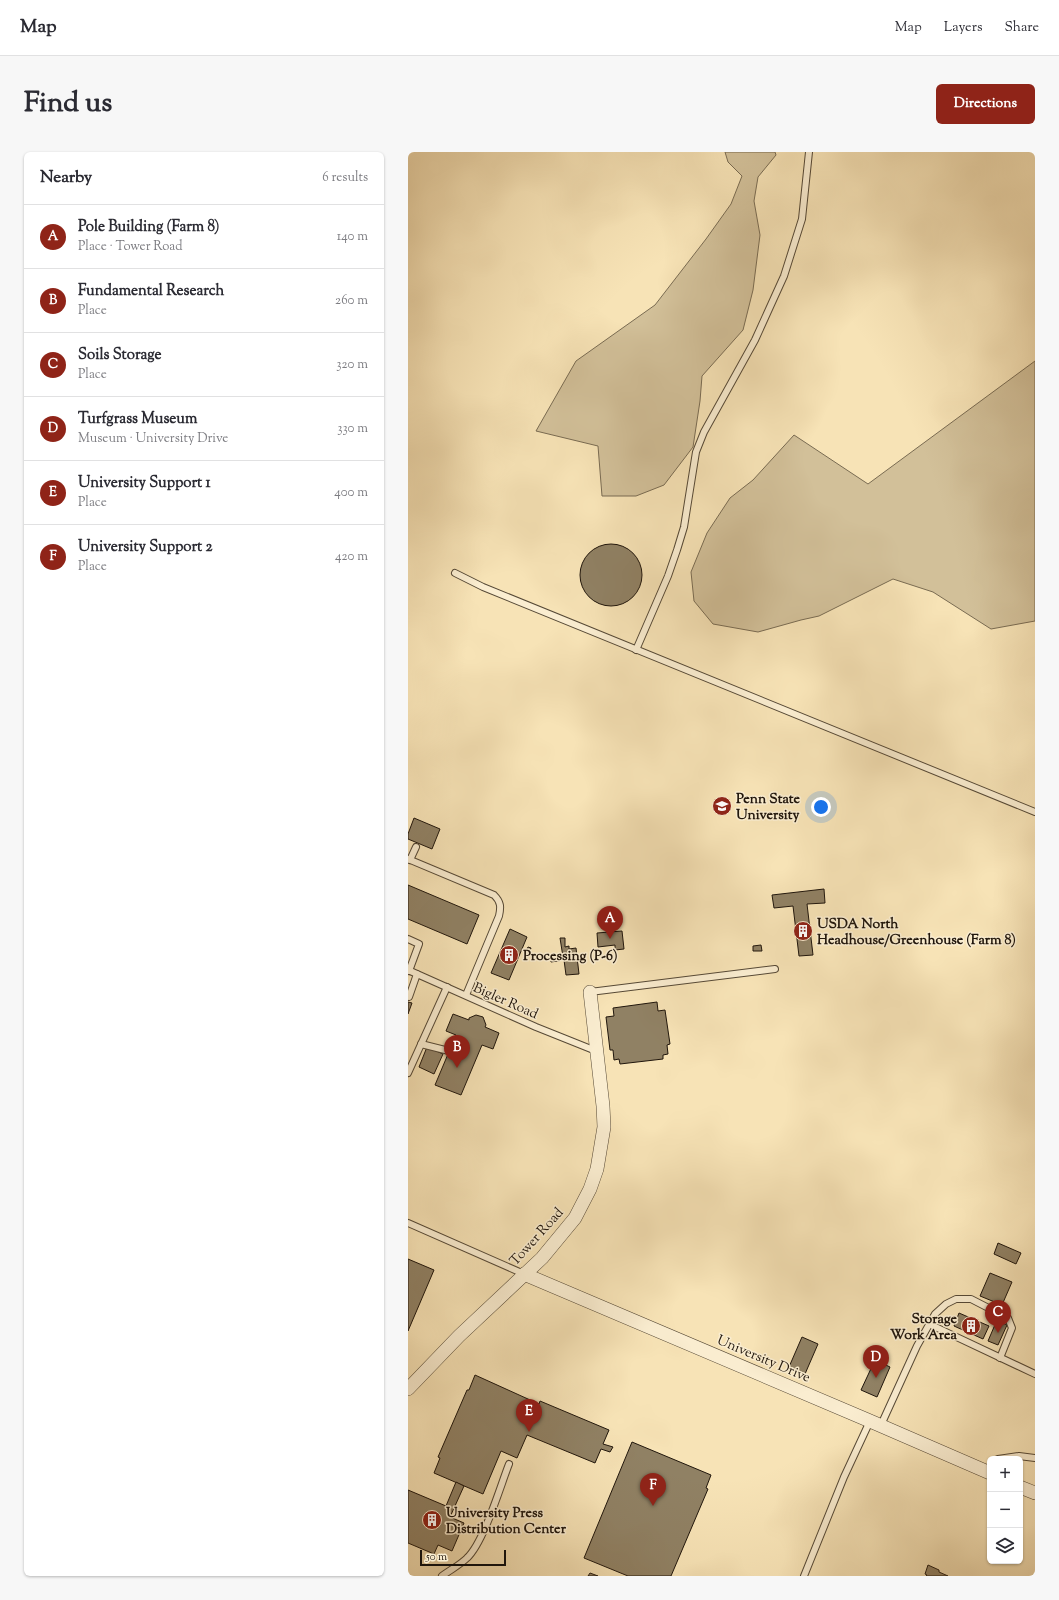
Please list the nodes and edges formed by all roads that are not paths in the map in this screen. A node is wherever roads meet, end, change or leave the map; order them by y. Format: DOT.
graph roads {
  1 [pos="809,152"];
  2 [pos="455,573"];
  3 [pos="636,650"];
  4 [pos="1035,812"];
  5 [pos="416,847"];
  6 [pos="409,860"];
  7 [pos="408,939"];
  8 [pos="774,969"];
  9 [pos="409,970"];
  10 [pos="417,974"];
  11 [pos="447,987"];
  12 [pos="590,992"];
  13 [pos="466,995"];
  14 [pos="409,997"];
  15 [pos="421,1044"];
  16 [pos="449,1051"];
  17 [pos="596,1051"];
  18 [pos="408,1073"];
  19 [pos="408,1223"];
  20 [pos="524,1274"];
  21 [pos="929,1324"];
  22 [pos="1000,1358"];
  23 [pos="1035,1374"];
  24 [pos="408,1389"];
  25 [pos="876,1423"];
  26 [pos="1023,1456"];
  27 [pos="1035,1458"];
  28 [pos="509,1464"];
  29 [pos="987,1472"];
  30 [pos="1023,1488"];
  31 [pos="1035,1493"];
  32 [pos="442,1576"];
  33 [pos="804,1576"];
  1 -- 3 [label="lane"];
  2 -- 3 [label="lane"];
  3 -- 4 [label="lane"];
  5 -- 6 [label="lane"];
  6 -- 13 [label="lane"];
  7 -- 9 [label="lane"];
  8 -- 12 [label="lane"];
  9 -- 10 [label="lane, Bigler Road"];
  10 -- 11 [label="lane, Bigler Road"];
  10 -- 14 [label="lane"];
  11 -- 13 [label="lane, Bigler Road"];
  11 -- 15 [label="lane"];
  12 -- 17 [label="street, Tower Road"];
  13 -- 17 [label="lane, Bigler Road"];
  15 -- 16 [label="lane"];
  15 -- 18 [label="lane"];
  17 -- 20 [label="street, Tower Road"];
  19 -- 20 [label="lane"];
  20 -- 24 [label="street, Tower Road"];
  20 -- 25 [label="street, University Drive"];
  21 -- 22 [label="lane"];
  21 -- 22 [label="lane"];
  21 -- 25 [label="lane"];
  22 -- 23 [label="lane"];
  25 -- 29 [label="street, University Drive"];
  25 -- 33 [label="lane"];
  26 -- 27 [label="lane"];
  28 -- 32 [label="lane"];
  30 -- 31 [label="street"];
}
